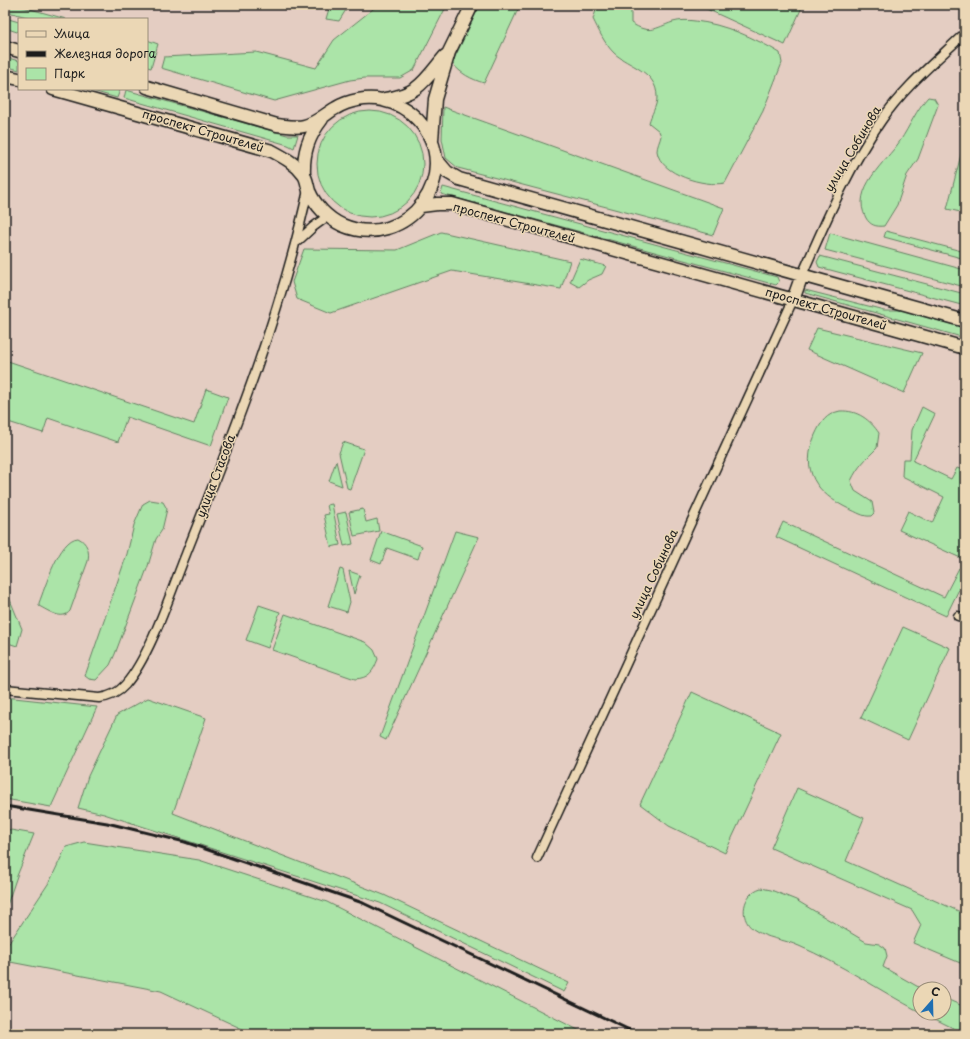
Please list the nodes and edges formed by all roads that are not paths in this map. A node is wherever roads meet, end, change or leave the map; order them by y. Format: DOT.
graph roads {
  1 [pos="472,5"];
  2 [pos="965,33"];
  3 [pos="5,47"];
  4 [pos="18,51"];
  5 [pos="449,52"];
  6 [pos="5,76"];
  7 [pos="18,80"];
  8 [pos="148,87"];
  9 [pos="57,90"];
  10 [pos="382,100"];
  11 [pos="322,118"];
  12 [pos="432,143"];
  13 [pos="436,159"];
  14 [pos="304,175"];
  15 [pos="308,190"];
  16 [pos="421,206"];
  17 [pos="328,216"];
  18 [pos="297,242"];
  19 [pos="802,275"];
  20 [pos="793,300"];
  21 [pos="965,320"];
  22 [pos="965,348"];
  23 [pos="5,689"];
  24 [pos="537,858"];
  1 -- 5 [label="main road"];
  2 -- 19 [label="street, улица Собинова"];
  3 -- 4 [label="main road"];
  5 -- 10 [label="main road"];
  5 -- 12 [label="main road"];
  6 -- 7 [label="main road"];
  8 -- 11 [label="main road"];
  9 -- 14 [label="main road, проспект Строителей"];
  10 -- 11 [label="main road"];
  10 -- 12 [label="main road"];
  11 -- 14 [label="main road"];
  12 -- 13 [label="main road"];
  13 -- 16 [label="main road"];
  13 -- 19 [label="main road"];
  14 -- 15 [label="main road"];
  15 -- 17 [label="main road"];
  15 -- 18 [label="street, улица Стасова"];
  16 -- 17 [label="main road"];
  16 -- 20 [label="main road, проспект Строителей"];
  17 -- 18 [label="street, улица Стасова"];
  18 -- 23 [label="street, улица Стасова"];
  19 -- 20 [label="main road"];
  19 -- 21 [label="main road"];
  20 -- 22 [label="main road, проспект Строителей"];
  20 -- 24 [label="street, улица Собинова"];
}
